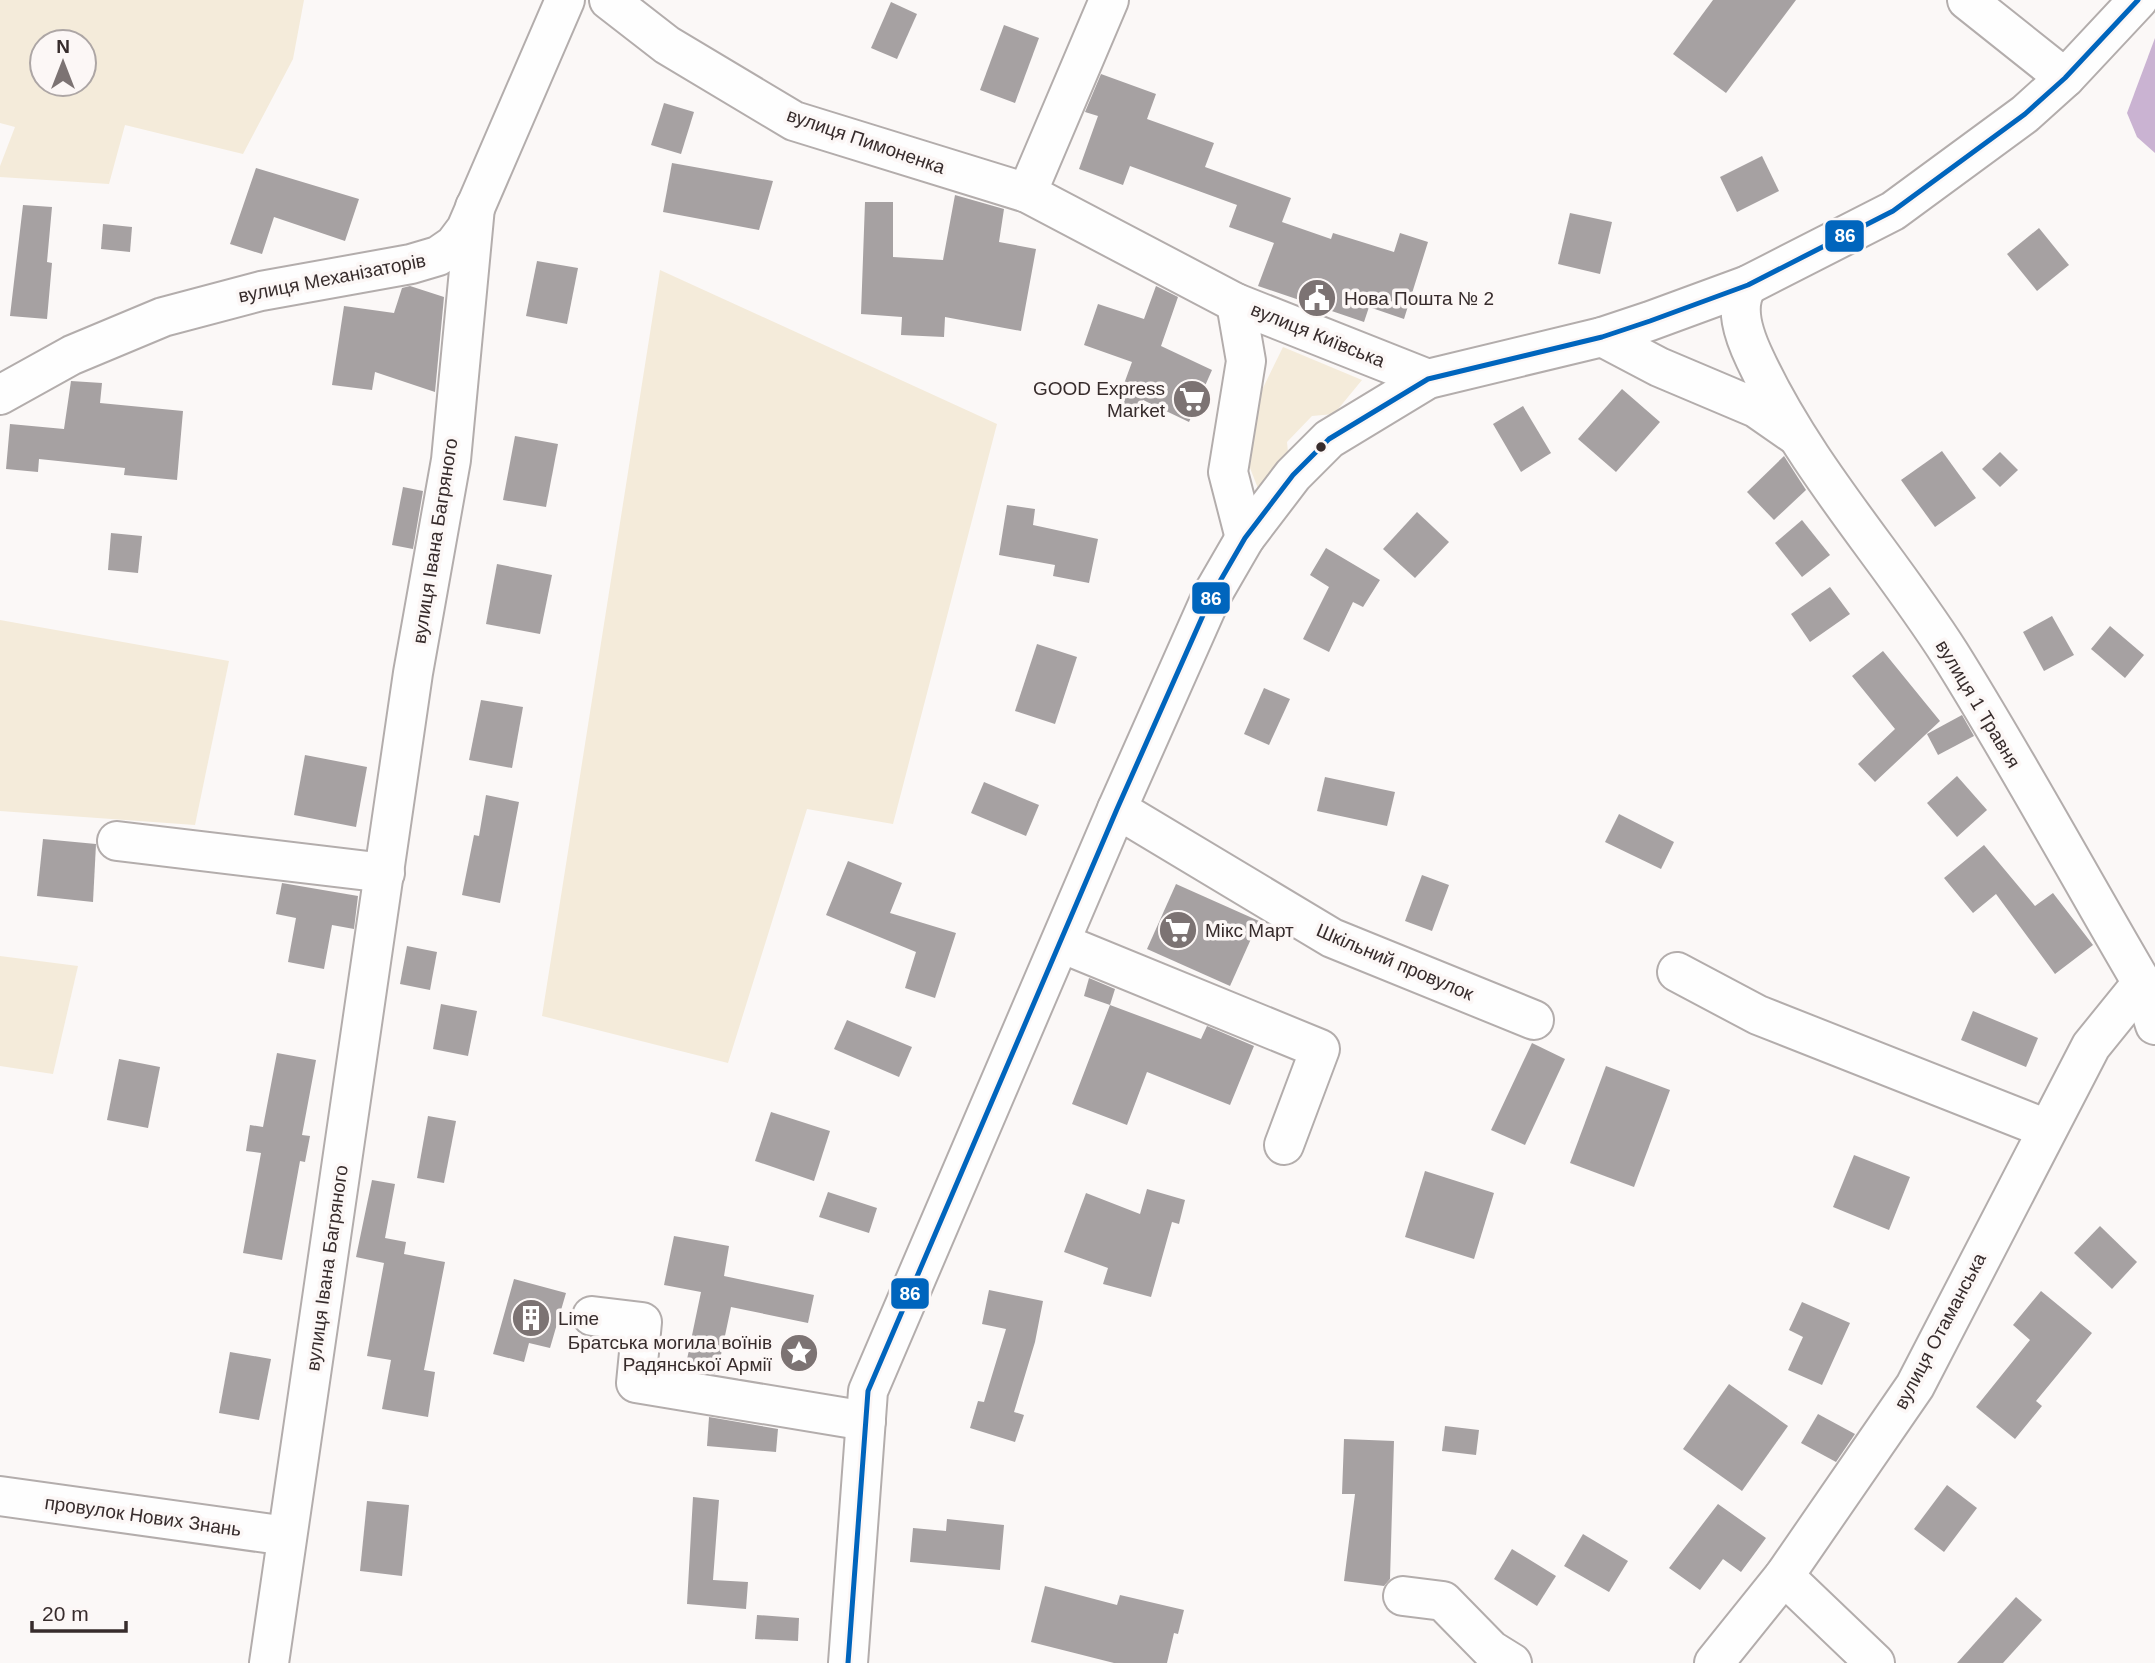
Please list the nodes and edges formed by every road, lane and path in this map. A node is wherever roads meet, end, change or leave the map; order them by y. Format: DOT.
graph roads {
  1 [pos="565,0"];
  2 [pos="609,0"];
  3 [pos="1109,0"];
  4 [pos="1967,0"];
  5 [pos="2138,0"];
  6 [pos="2065,78"];
  7 [pos="1027,193"];
  8 [pos="475,208"];
  9 [pos="411,264"];
  10 [pos="466,284"];
  11 [pos="1733,298"];
  12 [pos="1236,303"];
  13 [pos="1602,337"];
  14 [pos="1428,379"];
  15 [pos="0,394"];
  16 [pos="1797,436"];
  17 [pos="1245,538"];
  18 [pos="1117,810"];
  19 [pos="117,841"];
  20 [pos="385,873"];
  21 [pos="1061,943"];
  22 [pos="1677,972"];
  23 [pos="2148,981"];
  24 [pos="1534,1020"];
  25 [pos="2155,1025"];
  26 [pos="2047,1129"];
  27 [pos="1284,1145"];
  28 [pos="592,1316"];
  29 [pos="866,1421"];
  30 [pos="0,1496"];
  31 [pos="287,1536"];
  32 [pos="1784,1576"];
  33 [pos="1403,1596"];
  34 [pos="269,1663"];
  35 [pos="848,1663"];
  36 [pos="1512,1663"];
  37 [pos="1714,1663"];
  38 [pos="1875,1663"];
  1 -- 8 [label="street, вулиця Механізаторів"];
  2 -- 7 [label="street, вулиця Пимоненка"];
  3 -- 7 [label="street"];
  4 -- 6 [label="street"];
  5 -- 6 [label="street"];
  6 -- 11 [label="street"];
  7 -- 12 [label="street, вулиця Пимоненка"];
  8 -- 9 [label="street, вулиця Механізаторів"];
  8 -- 10 [label="street, вулиця Івана Багряного"];
  9 -- 10 [label="street"];
  9 -- 15 [label="street, вулиця Механізаторів"];
  10 -- 20 [label="street, вулиця Івана Багряного"];
  11 -- 13 [label="street"];
  11 -- 16 [label="street"];
  12 -- 14 [label="street, вулиця Київська"];
  12 -- 17 [label="street, вулиця Київська"];
  13 -- 14 [label="street"];
  13 -- 16 [label="street"];
  14 -- 17 [label="street"];
  16 -- 23 [label="street, вулиця 1 Травня"];
  17 -- 18 [label="street"];
  18 -- 21 [label="street"];
  18 -- 24 [label="street, Шкільний провулок"];
  19 -- 20 [label="street"];
  20 -- 31 [label="street, вулиця Івана Багряного"];
  21 -- 27 [label="street"];
  21 -- 29 [label="street"];
  22 -- 26 [label="street"];
  23 -- 25 [label="street, вулиця 1 Травня"];
  23 -- 26 [label="street, вулиця Отаманська"];
  26 -- 32 [label="street, вулиця Отаманська"];
  28 -- 29 [label="street"];
  29 -- 35 [label="street"];
  30 -- 31 [label="street, провулок Нових Знань"];
  31 -- 34 [label="street, вулиця Івана Багряного"];
  32 -- 37 [label="street, вулиця Отаманська"];
  32 -- 38 [label="street"];
  33 -- 36 [label="street"];
}
